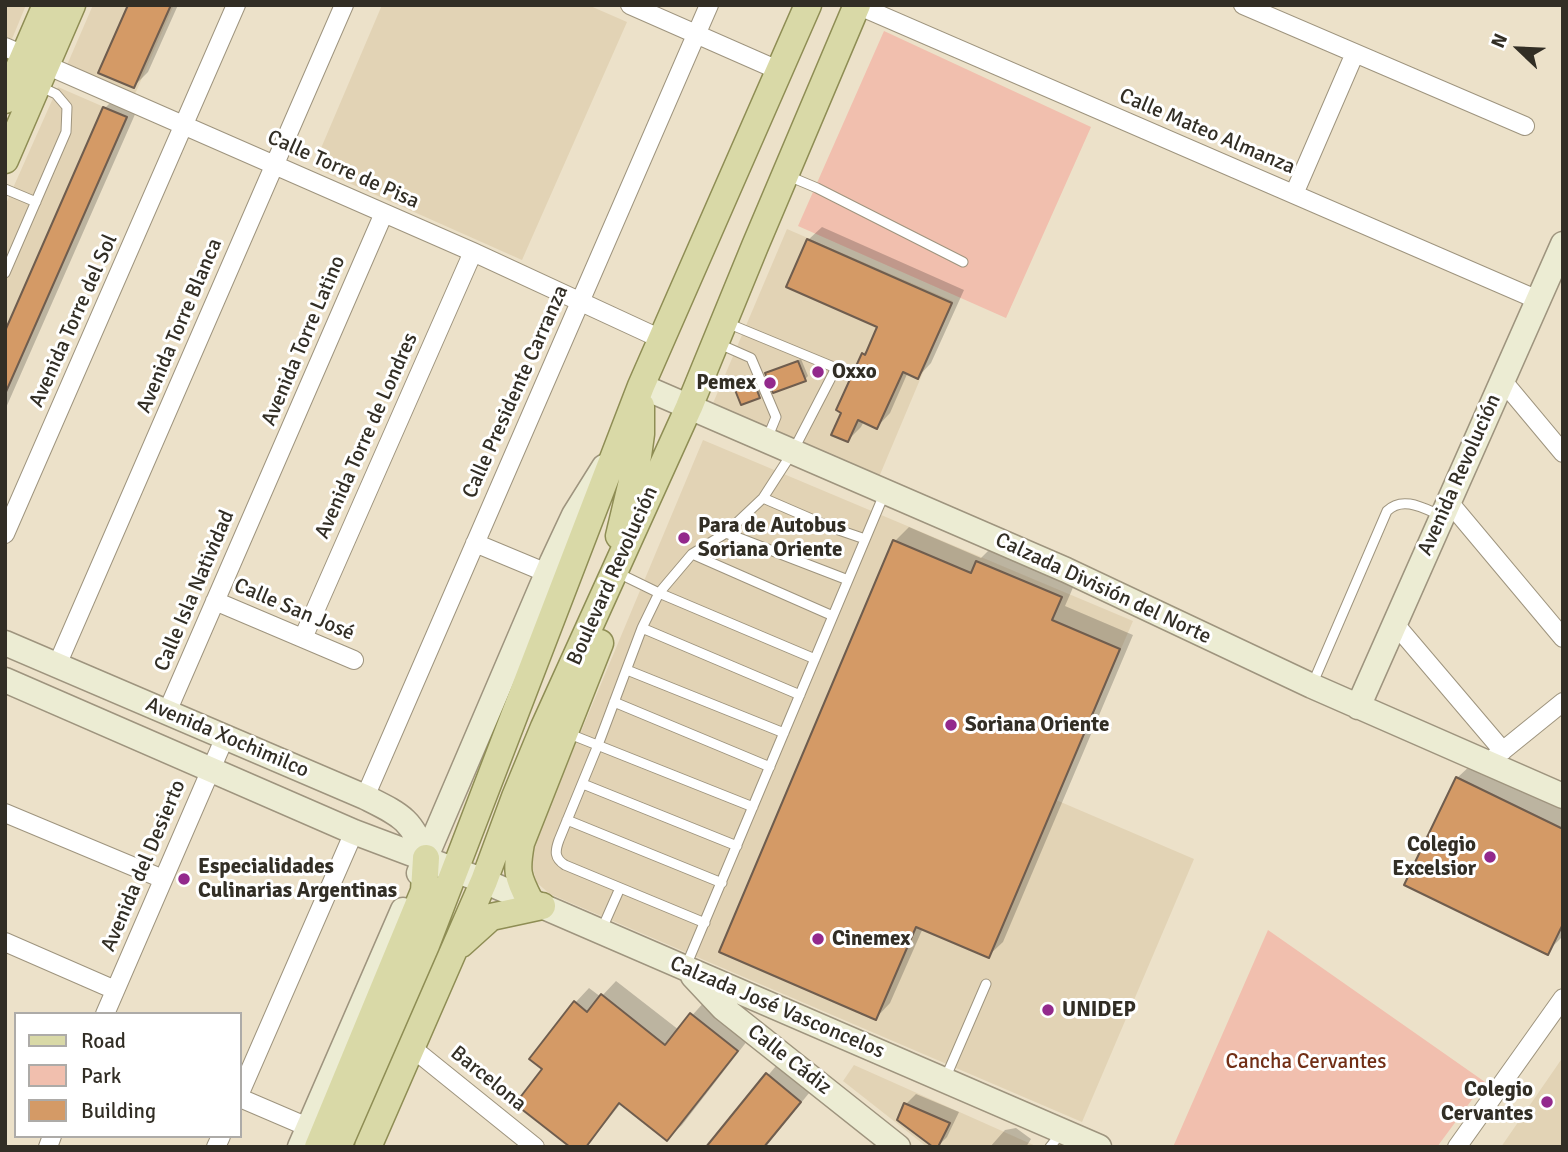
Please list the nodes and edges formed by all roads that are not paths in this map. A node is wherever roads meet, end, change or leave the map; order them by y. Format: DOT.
graph roads {
  1 [pos="46,5"];
  2 [pos="72,5"];
  3 [pos="236,5"];
  4 [pos="344,5"];
  5 [pos="630,5"];
  6 [pos="709,5"];
  7 [pos="808,5"];
  8 [pos="857,5"];
  9 [pos="1243,5"];
  10 [pos="697,34"];
  11 [pos="1355,53"];
  12 [pos="39,70"];
  13 [pos="780,71"];
  14 [pos="5,100"];
  15 [pos="184,125"];
  16 [pos="1525,126"];
  17 [pos="5,160"];
  18 [pos="275,165"];
  19 [pos="785,175"];
  20 [pos="5,189"];
  21 [pos="1294,194"];
  22 [pos="36,202"];
  23 [pos="384,213"];
  24 [pos="1562,250"];
  25 [pos="473,252"];
  26 [pos="963,262"];
  27 [pos="5,273"];
  28 [pos="1538,300"];
  29 [pos="580,303"];
  30 [pos="720,332"];
  31 [pos="661,339"];
  32 [pos="1502,380"];
  33 [pos="641,386"];
  34 [pos="689,407"];
  35 [pos="766,441"];
  36 [pos="617,449"];
  37 [pos="792,453"];
  38 [pos="1563,453"];
  39 [pos="265,487"];
  40 [pos="885,492"];
  41 [pos="763,498"];
  42 [pos="1446,509"];
  43 [pos="10,512"];
  44 [pos="726,533"];
  45 [pos="5,534"];
  46 [pos="865,539"];
  47 [pos="475,543"];
  48 [pos="692,554"];
  49 [pos="615,571"];
  50 [pos="547,573"];
  51 [pos="848,580"];
  52 [pos="659,593"];
  53 [pos="215,601"];
  54 [pos="833,616"];
  55 [pos="1395,624"];
  56 [pos="642,628"];
  57 [pos="303,638"];
  58 [pos="1563,638"];
  59 [pos="5,643"];
  60 [pos="815,659"];
  61 [pos="354,660"];
  62 [pos="57,665"];
  63 [pos="626,670"];
  64 [pos="5,680"];
  65 [pos="1312,686"];
  66 [pos="800,695"];
  67 [pos="614,702"];
  68 [pos="1563,702"];
  69 [pos="1358,707"];
  70 [pos="167,712"];
  71 [pos="566,732"];
  72 [pos="784,733"];
  73 [pos="225,737"];
  74 [pos="598,745"];
  75 [pos="1495,757"];
  76 [pos="770,767"];
  77 [pos="211,769"];
  78 [pos="583,784"];
  79 [pos="1563,796"];
  80 [pos="365,797"];
  81 [pos="753,807"];
  82 [pos="5,813"];
  83 [pos="567,820"];
  84 [pos="354,832"];
  85 [pos="737,846"];
  86 [pos="426,858"];
  87 [pos="455,869"];
  88 [pos="163,879"];
  89 [pos="484,881"];
  90 [pos="722,883"];
  91 [pos="620,888"];
  92 [pos="536,904"];
  93 [pos="705,923"];
  94 [pos="601,932"];
  95 [pos="5,942"];
  96 [pos="453,953"];
  97 [pos="685,968"];
  98 [pos="986,984"];
  99 [pos="115,990"];
  100 [pos="1563,998"];
  101 [pos="106,1012"];
  102 [pos="799,1017"];
  103 [pos="411,1047"];
  104 [pos="775,1049"];
  105 [pos="944,1080"];
  106 [pos="242,1088"];
  107 [pos="242,1099"];
  108 [pos="1056,1139"];
  109 [pos="317,1141"];
  110 [pos="368,1147"];
  111 [pos="535,1147"];
  112 [pos="898,1147"];
  113 [pos="1099,1147"];
  114 [pos="1457,1147"];
  1 -- 12 [label="main road"];
  2 -- 12 [label="main road"];
  3 -- 15 [label="street, Avenida Torre del Sol"];
  4 -- 18 [label="street, Avenida Torre Blanca"];
  5 -- 10 [label="street"];
  6 -- 10 [label="street, Calle Presidente Carranza"];
  7 -- 13 [label="main road"];
  8 -- 19 [label="main road, Boulevard Revolución"];
  8 -- 21 [label="street, Calle Mateo Almanza"];
  9 -- 11 [label="street"];
  10 -- 13 [label="street"];
  10 -- 29 [label="street, Calle Presidente Carranza"];
  11 -- 16 [label="street"];
  11 -- 21 [label="street"];
  12 -- 14 [label="main road"];
  12 -- 15 [label="street, Calle Torre de Pisa"];
  12 -- 17 [label="main road"];
  12 -- 22 [label="lane"];
  13 -- 31 [label="main road"];
  15 -- 18 [label="street, Calle Torre de Pisa"];
  15 -- 43 [label="street, Avenida Torre del Sol"];
  18 -- 23 [label="street, Calle Torre de Pisa"];
  18 -- 62 [label="street, Avenida Torre Blanca"];
  19 -- 26 [label="lane"];
  19 -- 30 [label="main road, Boulevard Revolución"];
  20 -- 22 [label="lane"];
  21 -- 28 [label="street, Calle Mateo Almanza"];
  22 -- 27 [label="lane"];
  23 -- 25 [label="street, Calle Torre de Pisa"];
  23 -- 39 [label="street, Avenida Torre Latino"];
  24 -- 28 [label="main road, Avenida Revolución"];
  25 -- 29 [label="street, Calle Torre de Pisa"];
  25 -- 57 [label="street, Avenida Torre de Londres"];
  28 -- 32 [label="main road, Avenida Revolución"];
  29 -- 31 [label="street, Calle Torre de Pisa"];
  29 -- 47 [label="street, Calle Presidente Carranza"];
  30 -- 34 [label="main road, Boulevard Revolución"];
  30 -- 35 [label="lane"];
  30 -- 37 [label="lane"];
  31 -- 33 [label="main road"];
  32 -- 38 [label="street"];
  32 -- 42 [label="main road, Avenida Revolución"];
  33 -- 34 [label="main road, Calzada División del Norte"];
  33 -- 36 [label="main road"];
  33 -- 49 [label="main road"];
  34 -- 35 [label="main road, Calzada División del Norte"];
  34 -- 49 [label="main road, Boulevard Revolución"];
  35 -- 37 [label="main road, Calzada División del Norte"];
  36 -- 50 [label="main road"];
  36 -- 87 [label="main road"];
  37 -- 40 [label="main road, Calzada División del Norte"];
  37 -- 41 [label="lane"];
  39 -- 53 [label="street, Calle Isla Natividad"];
  40 -- 46 [label="lane"];
  40 -- 65 [label="main road, Calzada División del Norte"];
  41 -- 44 [label="lane"];
  41 -- 46 [label="lane"];
  42 -- 55 [label="main road, Avenida Revolución"];
  42 -- 58 [label="street"];
  42 -- 65 [label="lane"];
  43 -- 45 [label="street, Avenida Torre del Sol"];
  44 -- 48 [label="lane"];
  44 -- 51 [label="lane"];
  46 -- 51 [label="lane"];
  47 -- 50 [label="street"];
  47 -- 80 [label="street, Calle Presidente Carranza"];
  48 -- 52 [label="lane"];
  48 -- 54 [label="lane"];
  49 -- 52 [label="lane"];
  49 -- 71 [label="main road"];
  49 -- 89 [label="main road, Boulevard Revolución"];
  50 -- 86 [label="main road"];
  51 -- 54 [label="lane"];
  52 -- 56 [label="lane"];
  52 -- 60 [label="lane"];
  53 -- 57 [label="street, Calle San José"];
  53 -- 70 [label="street, Calle Isla Natividad"];
  54 -- 60 [label="lane"];
  55 -- 69 [label="main road, Avenida Revolución"];
  55 -- 75 [label="street"];
  56 -- 63 [label="lane"];
  56 -- 66 [label="lane"];
  57 -- 61 [label="street, Calle San José"];
  59 -- 62 [label="main road, Avenida Xochimilco"];
  60 -- 66 [label="lane"];
  62 -- 70 [label="main road, Avenida Xochimilco"];
  63 -- 67 [label="lane"];
  63 -- 72 [label="lane"];
  64 -- 77 [label="main road, Avenida Xochimilco"];
  65 -- 69 [label="main road, Calzada División del Norte"];
  66 -- 72 [label="lane"];
  67 -- 74 [label="lane"];
  67 -- 76 [label="lane"];
  68 -- 75 [label="street"];
  69 -- 75 [label="main road, Calzada División del Norte"];
  70 -- 73 [label="main road, Avenida Xochimilco"];
  71 -- 74 [label="lane"];
  71 -- 92 [label="main road"];
  72 -- 76 [label="lane"];
  73 -- 77 [label="street, Avenida del Desierto"];
  73 -- 80 [label="main road, Avenida Xochimilco"];
  74 -- 78 [label="lane"];
  74 -- 81 [label="lane"];
  75 -- 79 [label="main road, Calzada División del Norte"];
  76 -- 81 [label="lane"];
  77 -- 84 [label="main road, Avenida Xochimilco"];
  77 -- 88 [label="street, Avenida del Desierto"];
  78 -- 83 [label="lane"];
  78 -- 85 [label="lane"];
  80 -- 86 [label="main road, Avenida Xochimilco"];
  81 -- 85 [label="lane"];
  82 -- 88 [label="street"];
  83 -- 90 [label="lane"];
  83 -- 91 [label="lane"];
  84 -- 86 [label="main road, Avenida Xochimilco"];
  84 -- 106 [label="street"];
  85 -- 90 [label="lane"];
  86 -- 87 [label="main road, Avenida Xochimilco"];
  86 -- 109 [label="main road"];
  87 -- 89 [label="main road, Calzada José Vasconcelos"];
  87 -- 109 [label="main road"];
  88 -- 99 [label="street, Avenida del Desierto"];
  89 -- 92 [label="main road, Calzada José Vasconcelos"];
  89 -- 96 [label="main road, Boulevard Revolución"];
  90 -- 93 [label="lane"];
  91 -- 93 [label="lane"];
  91 -- 94 [label="lane"];
  92 -- 94 [label="main road, Calzada José Vasconcelos"];
  92 -- 96 [label="main road"];
  93 -- 97 [label="lane"];
  94 -- 97 [label="main road, Calzada José Vasconcelos"];
  95 -- 99 [label="street"];
  96 -- 103 [label="main road, Boulevard Revolución"];
  97 -- 102 [label="main road, Calzada José Vasconcelos"];
  97 -- 104 [label="main road, Calle Cádiz"];
  98 -- 105 [label="lane"];
  99 -- 101 [label="street, Avenida del Desierto"];
  100 -- 114 [label="street"];
  102 -- 104 [label="main road"];
  102 -- 105 [label="main road, Calzada José Vasconcelos"];
  103 -- 110 [label="main road, Boulevard Revolución"];
  103 -- 111 [label="street, Barcelona"];
  104 -- 112 [label="main road, Calle Cádiz"];
  105 -- 108 [label="main road, Calzada José Vasconcelos"];
  107 -- 109 [label="street"];
  108 -- 113 [label="main road, Calzada José Vasconcelos"];
}
